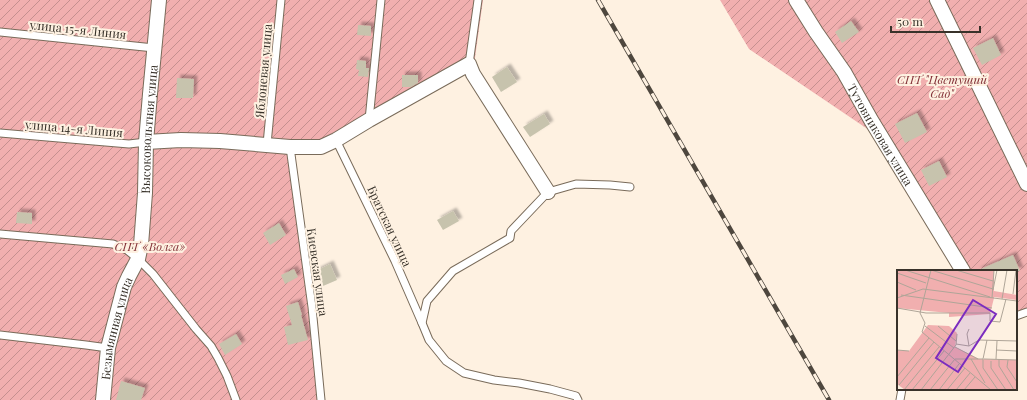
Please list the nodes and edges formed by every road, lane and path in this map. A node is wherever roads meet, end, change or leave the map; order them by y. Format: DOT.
graph roads {
  1 [pos="159,0"];
  2 [pos="281,0"];
  3 [pos="381,0"];
  4 [pos="478,0"];
  5 [pos="796,0"];
  6 [pos="937,0"];
  7 [pos="0,32"];
  8 [pos="154,48"];
  9 [pos="469,64"];
  10 [pos="369,120"];
  11 [pos="0,133"];
  12 [pos="336,140"];
  13 [pos="146,142"];
  14 [pos="267,144"];
  15 [pos="290,147"];
  16 [pos="1027,184"];
  17 [pos="630,187"];
  18 [pos="548,192"];
  19 [pos="0,234"];
  20 [pos="138,259"];
  21 [pos="962,270"];
  22 [pos="1027,312"];
  23 [pos="1017,316"];
  24 [pos="422,323"];
  25 [pos="0,335"];
  26 [pos="108,348"];
  27 [pos="902,390"];
  28 [pos="103,400"];
  29 [pos="236,400"];
  30 [pos="321,400"];
  31 [pos="578,400"];
  32 [pos="900,400"];
  1 -- 8 [label="street, Высоковольтная улица"];
  2 -- 14 [label="lane, Яблоневая улица"];
  3 -- 10 [label="lane"];
  4 -- 9 [label="lane"];
  5 -- 21 [label="street, Тутовниковая улица"];
  6 -- 16 [label="street"];
  7 -- 8 [label="lane, улица 15-я Линия"];
  8 -- 13 [label="street, Высоковольтная улица"];
  9 -- 10 [label="street"];
  9 -- 18 [label="street"];
  10 -- 12 [label="street"];
  11 -- 13 [label="lane, улица 14-я Линия"];
  12 -- 15 [label="street"];
  12 -- 24 [label="lane, Братская улица"];
  13 -- 14 [label="street"];
  13 -- 20 [label="street, Высоковольтная улица"];
  14 -- 15 [label="street"];
  15 -- 30 [label="lane, Киевская улица"];
  17 -- 18 [label="lane"];
  18 -- 24 [label="lane"];
  19 -- 20 [label="lane"];
  20 -- 26 [label="street, Безымянная улица"];
  20 -- 29 [label="lane"];
  22 -- 23 [label="lane"];
  24 -- 31 [label="lane, Братская улица"];
  25 -- 26 [label="lane"];
  26 -- 28 [label="street, Безымянная улица"];
  27 -- 32 [label="lane"];
}
